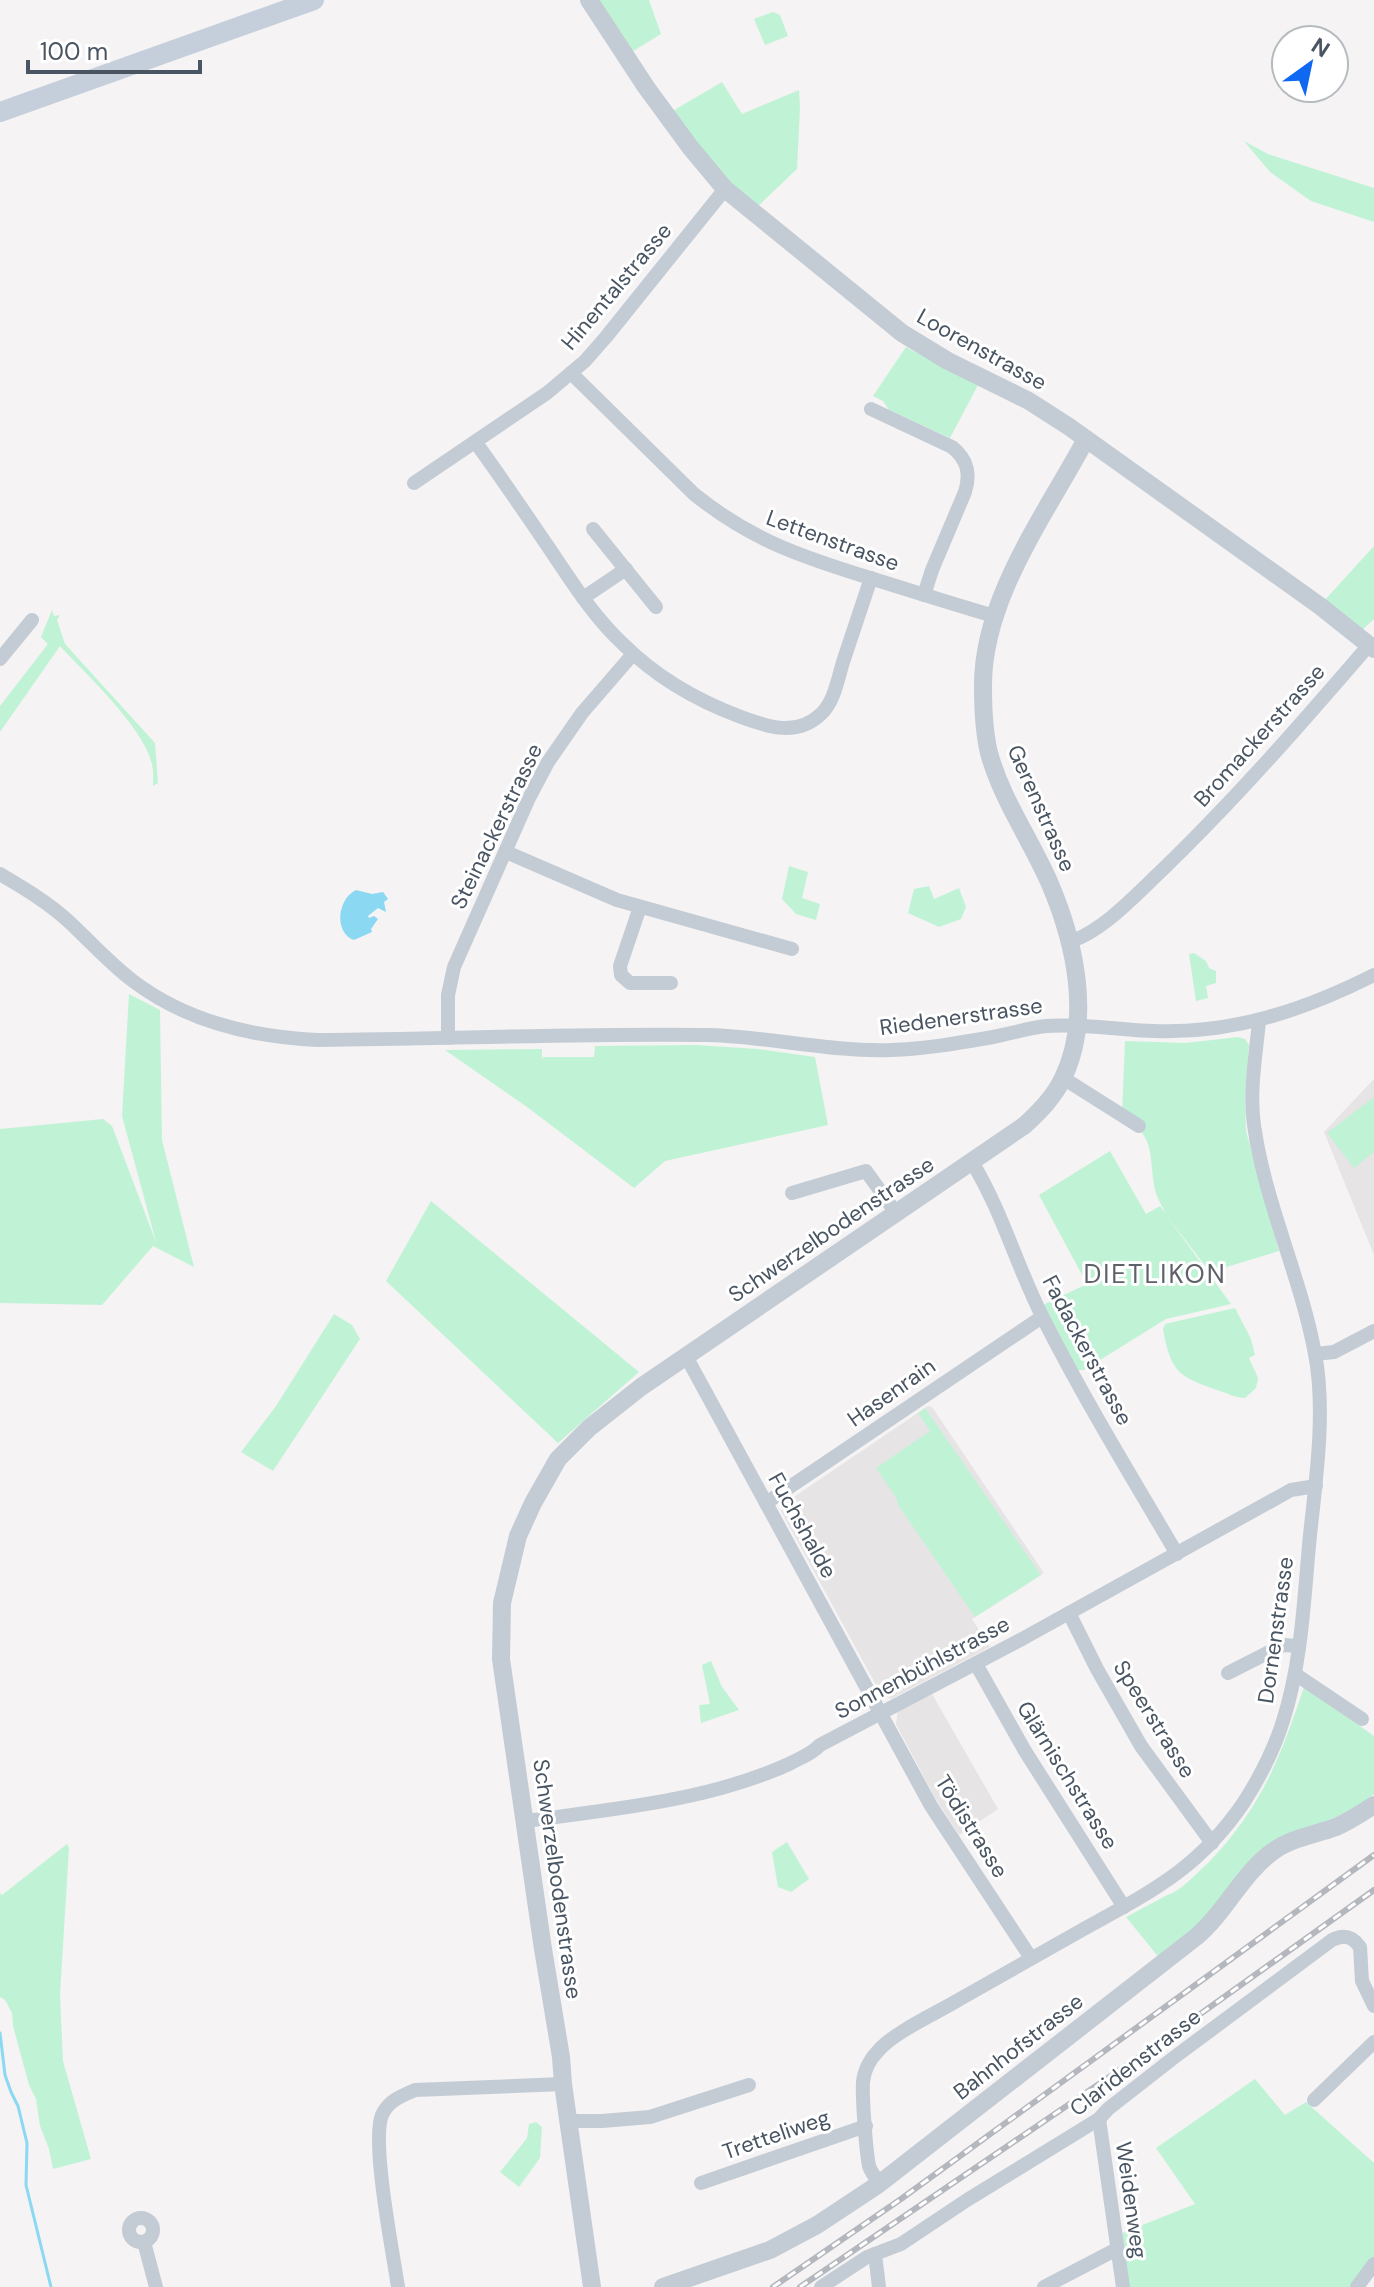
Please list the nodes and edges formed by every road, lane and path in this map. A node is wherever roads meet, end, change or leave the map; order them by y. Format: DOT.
graph roads {
  1 [pos="314,0"];
  2 [pos="589,0"];
  3 [pos="0,112"];
  4 [pos="725,189"];
  5 [pos="571,373"];
  6 [pos="871,409"];
  7 [pos="1086,439"];
  8 [pos="476,443"];
  9 [pos="414,483"];
  10 [pos="593,529"];
  11 [pos="626,569"];
  12 [pos="871,578"];
  13 [pos="924,595"];
  14 [pos="583,598"];
  15 [pos="656,607"];
  16 [pos="994,616"];
  17 [pos="32,620"];
  18 [pos="1372,647"];
  19 [pos="633,654"];
  20 [pos="0,659"];
  21 [pos="506,852"];
  22 [pos="0,874"];
  23 [pos="640,907"];
  24 [pos="1071,941"];
  25 [pos="792,949"];
  26 [pos="1374,975"];
  27 [pos="671,983"];
  28 [pos="1259,1021"];
  29 [pos="1076,1026"];
  30 [pos="448,1038"];
  31 [pos="1063,1078"];
  32 [pos="1139,1126"];
  33 [pos="972,1162"];
  34 [pos="792,1193"];
  35 [pos="896,1213"];
  36 [pos="1042,1317"];
  37 [pos="1374,1331"];
  38 [pos="1315,1354"];
  39 [pos="687,1358"];
  40 [pos="1316,1486"];
  41 [pos="766,1503"];
  42 [pos="1177,1554"];
  43 [pos="1069,1613"];
  44 [pos="1298,1646"];
  45 [pos="976,1664"];
  46 [pos="1228,1673"];
  47 [pos="1295,1674"];
  48 [pos="881,1714"];
  49 [pos="1362,1719"];
  50 [pos="1374,1805"];
  51 [pos="526,1821"];
  52 [pos="1212,1843"];
  53 [pos="1124,1907"];
  54 [pos="1031,1958"];
  55 [pos="1374,2006"];
  56 [pos="1374,2042"];
  57 [pos="563,2084"];
  58 [pos="749,2085"];
  59 [pos="1314,2100"];
  60 [pos="1099,2119"];
  61 [pos="570,2121"];
  62 [pos="866,2126"];
  63 [pos="701,2183"];
  64 [pos="879,2184"];
  65 [pos="144,2242"];
  66 [pos="1117,2249"];
  67 [pos="875,2254"];
  68 [pos="1374,2264"];
  69 [pos="156,2287"];
  70 [pos="398,2287"];
  71 [pos="592,2287"];
  72 [pos="663,2287"];
  73 [pos="821,2287"];
  74 [pos="879,2287"];
  75 [pos="1044,2287"];
  76 [pos="1123,2287"];
  77 [pos="1357,2287"];
  1 -- 3 [label="main road"];
  2 -- 4 [label="street, Loorenstrasse"];
  4 -- 5 [label="street, Hinentalstrasse"];
  4 -- 7 [label="street, Loorenstrasse"];
  5 -- 8 [label="street, Hinentalstrasse"];
  5 -- 12 [label="street, Lettenstrasse"];
  6 -- 13 [label="street"];
  7 -- 16 [label="street, Gerenstrasse"];
  7 -- 18 [label="street, Loorenstrasse"];
  8 -- 9 [label="street, Hinentalstrasse"];
  8 -- 14 [label="street"];
  10 -- 11 [label="street"];
  11 -- 14 [label="street"];
  11 -- 15 [label="street"];
  12 -- 13 [label="street, Lettenstrasse"];
  12 -- 19 [label="street"];
  13 -- 16 [label="street, Lettenstrasse"];
  14 -- 19 [label="street"];
  16 -- 24 [label="street, Gerenstrasse"];
  17 -- 20 [label="street"];
  18 -- 24 [label="street, Bromackerstrasse"];
  19 -- 21 [label="street, Steinackerstrasse"];
  21 -- 23 [label="street"];
  21 -- 30 [label="street, Steinackerstrasse"];
  22 -- 30 [label="street, Riedenerstrasse"];
  23 -- 25 [label="street"];
  23 -- 27 [label="street"];
  24 -- 29 [label="street, Gerenstrasse"];
  26 -- 28 [label="street, Riedenerstrasse"];
  28 -- 29 [label="street, Riedenerstrasse"];
  28 -- 38 [label="street, Dornenstrasse"];
  29 -- 30 [label="street, Riedenerstrasse"];
  29 -- 31 [label="street, Schwerzelbodenstrasse"];
  31 -- 32 [label="street"];
  31 -- 33 [label="street, Schwerzelbodenstrasse"];
  33 -- 35 [label="street, Schwerzelbodenstrasse"];
  33 -- 36 [label="street, Fadackerstrasse"];
  34 -- 35 [label="street"];
  35 -- 39 [label="street, Schwerzelbodenstrasse"];
  36 -- 41 [label="street, Hasenrain"];
  36 -- 42 [label="street, Fadackerstrasse"];
  37 -- 38 [label="street"];
  38 -- 40 [label="street, Dornenstrasse"];
  39 -- 41 [label="street, Fuchshalde"];
  39 -- 51 [label="street, Schwerzelbodenstrasse"];
  40 -- 42 [label="street, Sonnenbühlstrasse"];
  40 -- 44 [label="street, Dornenstrasse"];
  41 -- 48 [label="street, Fuchshalde"];
  42 -- 43 [label="street, Sonnenbühlstrasse"];
  43 -- 45 [label="street, Sonnenbühlstrasse"];
  43 -- 52 [label="street, Speerstrasse"];
  44 -- 46 [label="street"];
  44 -- 47 [label="street, Dornenstrasse"];
  45 -- 48 [label="street, Sonnenbühlstrasse"];
  45 -- 53 [label="street, Glärnischstrasse"];
  47 -- 49 [label="street"];
  47 -- 52 [label="street, Dornenstrasse"];
  48 -- 51 [label="street, Sonnenbühlstrasse"];
  48 -- 54 [label="street, Tödistrasse"];
  50 -- 64 [label="street, Bahnhofstrasse"];
  51 -- 57 [label="street, Schwerzelbodenstrasse"];
  52 -- 53 [label="street, Dornenstrasse"];
  53 -- 54 [label="street, Dornenstrasse"];
  54 -- 62 [label="street, Dornenstrasse"];
  55 -- 60 [label="street, Claridenstrasse"];
  56 -- 59 [label="street"];
  57 -- 61 [label="street, Schwerzelbodenstrasse"];
  57 -- 70 [label="street"];
  58 -- 61 [label="street"];
  60 -- 66 [label="street, Weidenweg"];
  60 -- 67 [label="street, Claridenstrasse"];
  61 -- 71 [label="street, Schwerzelbodenstrasse"];
  62 -- 63 [label="street, Tretteliweg"];
  62 -- 64 [label="street, Dornenstrasse"];
  64 -- 72 [label="street, Bahnhofstrasse"];
  65 -- 65 [label="street"];
  65 -- 69 [label="street"];
  66 -- 75 [label="street"];
  66 -- 76 [label="street, Weidenweg"];
  67 -- 73 [label="street, Claridenstrasse"];
  67 -- 74 [label="street"];
  68 -- 77 [label="street"];
}
